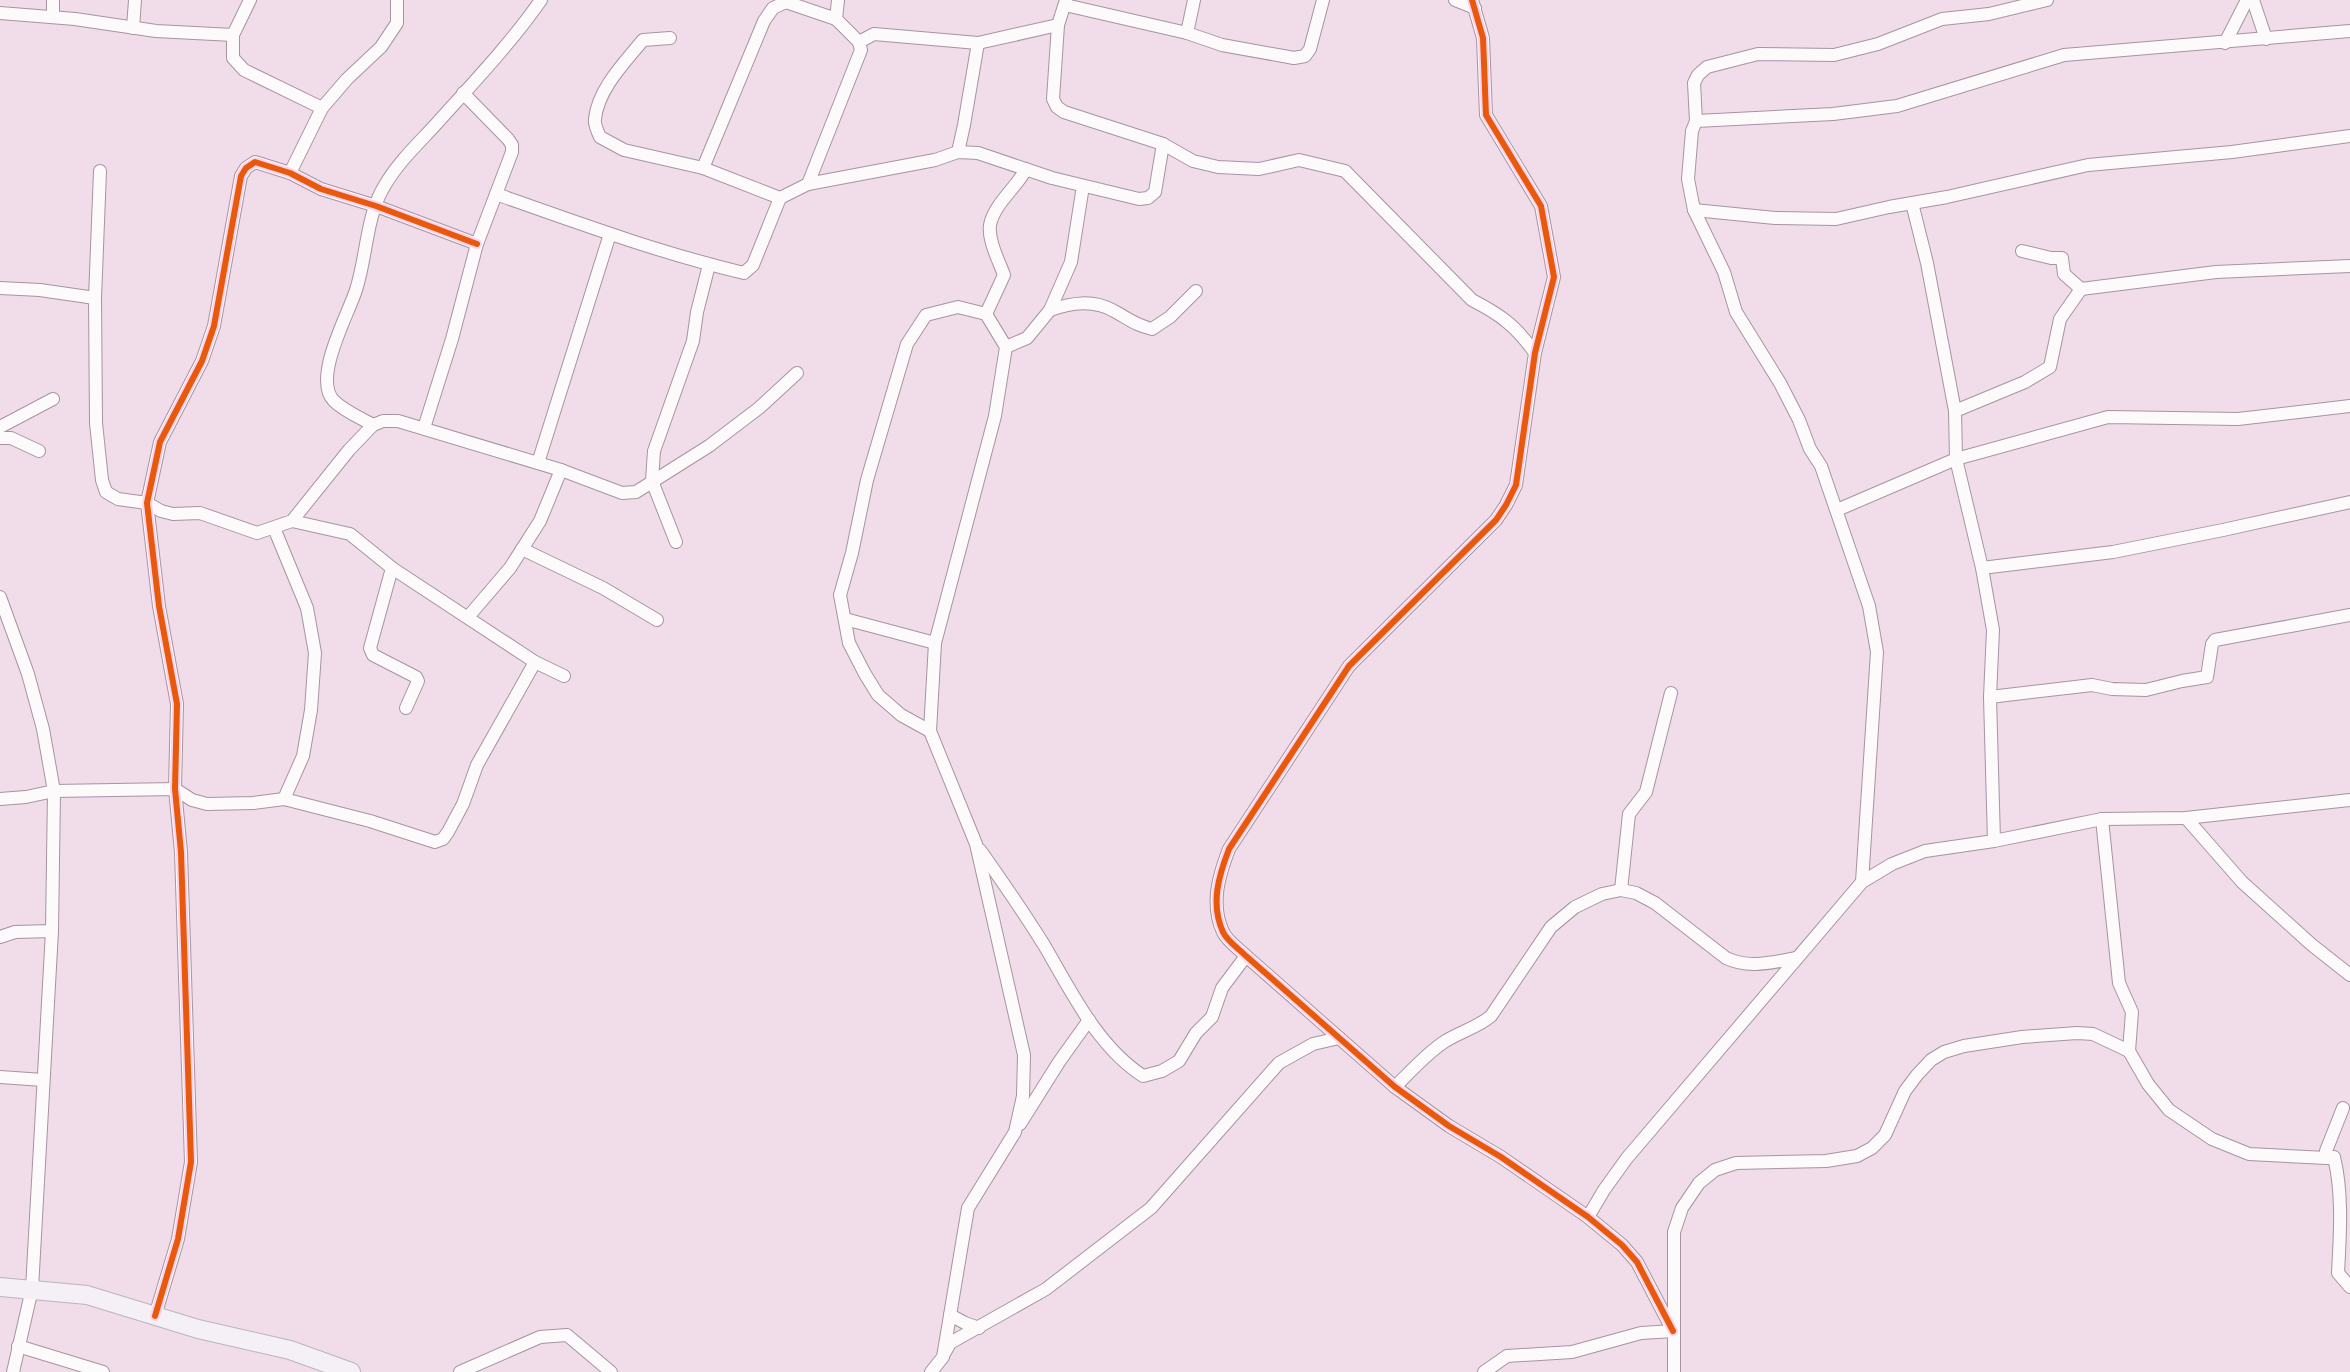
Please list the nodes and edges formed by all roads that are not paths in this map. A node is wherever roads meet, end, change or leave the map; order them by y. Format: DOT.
graph roads {
  1 [pos="54,0"];
  2 [pos="135,0"];
  3 [pos="250,0"];
  4 [pos="397,0"];
  5 [pos="541,0"];
  6 [pos="838,0"];
  7 [pos="1194,0"];
  8 [pos="1323,0"];
  9 [pos="1455,0"];
  10 [pos="2047,0"];
  11 [pos="2247,0"];
  12 [pos="2253,0"];
  13 [pos="1065,2"];
  14 [pos="1473,4"];
  15 [pos="0,13"];
  16 [pos="53,17"];
  17 [pos="836,19"];
  18 [pos="1058,25"];
  19 [pos="133,28"];
  20 [pos="2350,31"];
  21 [pos="1187,33"];
  22 [pos="233,35"];
  23 [pos="670,38"];
  24 [pos="2266,39"];
  25 [pos="859,42"];
  26 [pos="978,43"];
  27 [pos="2224,43"];
  28 [pos="463,93"];
  29 [pos="322,108"];
  30 [pos="1696,121"];
  31 [pos="2350,136"];
  32 [pos="1163,144"];
  33 [pos="958,153"];
  34 [pos="703,168"];
  35 [pos="1026,169"];
  36 [pos="100,171"];
  37 [pos="290,173"];
  38 [pos="808,184"];
  39 [pos="1083,186"];
  40 [pos="496,194"];
  41 [pos="780,198"];
  42 [pos="1912,203"];
  43 [pos="376,206"];
  44 [pos="1694,210"];
  45 [pos="610,234"];
  46 [pos="477,244"];
  47 [pos="2022,251"];
  48 [pos="709,264"];
  49 [pos="2350,266"];
  50 [pos="0,288"];
  51 [pos="2081,289"];
  52 [pos="1196,291"];
  53 [pos="95,298"];
  54 [pos="1050,310"];
  55 [pos="986,314"];
  56 [pos="1006,346"];
  57 [pos="1535,353"];
  58 [pos="797,373"];
  59 [pos="52,399"];
  60 [pos="2350,406"];
  61 [pos="1954,411"];
  62 [pos="373,425"];
  63 [pos="0,427"];
  64 [pos="424,428"];
  65 [pos="0,438"];
  66 [pos="39,451"];
  67 [pos="1956,459"];
  68 [pos="538,463"];
  69 [pos="561,470"];
  70 [pos="652,481"];
  71 [pos="2350,501"];
  72 [pos="147,503"];
  73 [pos="1837,510"];
  74 [pos="292,521"];
  75 [pos="274,528"];
  76 [pos="676,542"];
  77 [pos="522,549"];
  78 [pos="392,568"];
  79 [pos="1982,568"];
  80 [pos="0,597"];
  81 [pos="2350,615"];
  82 [pos="468,617"];
  83 [pos="845,619"];
  84 [pos="657,620"];
  85 [pos="6,626"];
  86 [pos="935,643"];
  87 [pos="535,662"];
  88 [pos="564,676"];
  89 [pos="1671,693"];
  90 [pos="1990,697"];
  91 [pos="406,708"];
  92 [pos="930,731"];
  93 [pos="175,789"];
  94 [pos="54,791"];
  95 [pos="284,798"];
  96 [pos="0,799"];
  97 [pos="2350,800"];
  98 [pos="2186,818"];
  99 [pos="2102,819"];
  100 [pos="1994,841"];
  101 [pos="976,844"];
  102 [pos="1862,882"];
  103 [pos="1621,890"];
  104 [pos="52,931"];
  105 [pos="0,938"];
  106 [pos="1246,956"];
  107 [pos="1797,958"];
  108 [pos="2350,975"];
  109 [pos="1089,1020"];
  110 [pos="1339,1038"];
  111 [pos="2129,1051"];
  112 [pos="0,1077"];
  113 [pos="43,1080"];
  114 [pos="1395,1087"];
  115 [pos="2343,1108"];
  116 [pos="1015,1132"];
  117 [pos="2327,1158"];
  118 [pos="1588,1217"];
  119 [pos="0,1287"];
  120 [pos="2350,1287"];
  121 [pos="32,1289"];
  122 [pos="950,1315"];
  123 [pos="155,1316"];
  124 [pos="980,1328"];
  125 [pos="1673,1331"];
  126 [pos="18,1346"];
  127 [pos="943,1357"];
  128 [pos="13,1372"];
  129 [pos="103,1372"];
  130 [pos="351,1372"];
  131 [pos="460,1372"];
  132 [pos="611,1372"];
  133 [pos="931,1372"];
  134 [pos="1484,1372"];
  135 [pos="1674,1372"];
  1 -- 16 [label="street"];
  2 -- 19 [label="street"];
  3 -- 22 [label="street"];
  4 -- 29 [label="street"];
  5 -- 28 [label="street"];
  6 -- 17 [label="street"];
  7 -- 21 [label="street"];
  8 -- 21 [label="street"];
  9 -- 14 [label="street"];
  10 -- 30 [label="street"];
  11 -- 27 [label="street"];
  12 -- 24 [label="street"];
  13 -- 18 [label="street"];
  13 -- 21 [label="street"];
  14 -- 57 [label="street"];
  15 -- 16 [label="street"];
  16 -- 19 [label="street"];
  17 -- 25 [label="street"];
  17 -- 34 [label="street"];
  18 -- 26 [label="street"];
  18 -- 32 [label="street"];
  19 -- 22 [label="street"];
  20 -- 24 [label="street"];
  22 -- 29 [label="street"];
  23 -- 34 [label="street"];
  24 -- 27 [label="street"];
  25 -- 26 [label="street"];
  25 -- 38 [label="street"];
  26 -- 33 [label="street"];
  27 -- 30 [label="street"];
  28 -- 40 [label="street"];
  28 -- 43 [label="street"];
  29 -- 37 [label="street"];
  30 -- 44 [label="street"];
  31 -- 42 [label="street"];
  32 -- 39 [label="street"];
  32 -- 57 [label="street"];
  33 -- 35 [label="street"];
  33 -- 38 [label="street"];
  34 -- 41 [label="street"];
  35 -- 39 [label="street"];
  35 -- 55 [label="street"];
  36 -- 53 [label="street"];
  37 -- 43 [label="street"];
  37 -- 72 [label="street"];
  38 -- 41 [label="street"];
  39 -- 54 [label="street"];
  40 -- 45 [label="street"];
  40 -- 46 [label="street"];
  41 -- 48 [label="street"];
  42 -- 44 [label="street"];
  42 -- 61 [label="street"];
  43 -- 46 [label="street"];
  43 -- 62 [label="street"];
  44 -- 73 [label="street"];
  45 -- 48 [label="street"];
  45 -- 68 [label="street"];
  46 -- 64 [label="street"];
  47 -- 51 [label="street"];
  48 -- 70 [label="street"];
  49 -- 51 [label="street"];
  50 -- 53 [label="street"];
  51 -- 61 [label="street"];
  52 -- 54 [label="street"];
  53 -- 72 [label="street"];
  54 -- 56 [label="street"];
  55 -- 56 [label="street"];
  55 -- 83 [label="street"];
  56 -- 86 [label="street"];
  57 -- 106 [label="street"];
  58 -- 70 [label="street"];
  59 -- 63 [label="street"];
  60 -- 67 [label="street"];
  61 -- 67 [label="street"];
  62 -- 64 [label="street"];
  62 -- 74 [label="street"];
  64 -- 68 [label="street"];
  65 -- 66 [label="street"];
  67 -- 73 [label="street"];
  67 -- 79 [label="street"];
  68 -- 69 [label="street"];
  69 -- 70 [label="street"];
  69 -- 77 [label="street"];
  70 -- 76 [label="street"];
  71 -- 79 [label="street"];
  72 -- 75 [label="street"];
  72 -- 93 [label="street"];
  73 -- 102 [label="street"];
  74 -- 75 [label="street"];
  74 -- 78 [label="street"];
  75 -- 95 [label="street"];
  77 -- 82 [label="street"];
  77 -- 84 [label="street"];
  78 -- 82 [label="street"];
  78 -- 91 [label="street"];
  79 -- 90 [label="street"];
  80 -- 85 [label="street"];
  81 -- 90 [label="street"];
  82 -- 87 [label="street"];
  83 -- 86 [label="street"];
  83 -- 92 [label="street"];
  85 -- 94 [label="street"];
  86 -- 92 [label="street"];
  87 -- 88 [label="street"];
  87 -- 95 [label="street"];
  89 -- 103 [label="street"];
  90 -- 100 [label="street"];
  92 -- 101 [label="street"];
  93 -- 94 [label="street"];
  93 -- 95 [label="street"];
  93 -- 123 [label="street"];
  94 -- 96 [label="street"];
  94 -- 104 [label="street"];
  97 -- 98 [label="street"];
  98 -- 99 [label="street"];
  98 -- 108 [label="street"];
  99 -- 100 [label="street"];
  99 -- 111 [label="street"];
  100 -- 102 [label="street"];
  101 -- 109 [label="street"];
  101 -- 116 [label="street"];
  102 -- 107 [label="street"];
  103 -- 107 [label="street"];
  103 -- 114 [label="street"];
  104 -- 105 [label="street"];
  104 -- 113 [label="street"];
  106 -- 109 [label="street"];
  106 -- 110 [label="street"];
  107 -- 118 [label="street"];
  109 -- 116 [label="street"];
  110 -- 114 [label="street"];
  110 -- 124 [label="street"];
  111 -- 117 [label="street"];
  111 -- 125 [label="street"];
  112 -- 113 [label="street"];
  113 -- 121 [label="street"];
  114 -- 118 [label="street"];
  115 -- 117 [label="street"];
  116 -- 122 [label="street"];
  117 -- 120 [label="street"];
  118 -- 125 [label="street"];
  119 -- 121 [label="main road"];
  121 -- 123 [label="main road"];
  121 -- 126 [label="street"];
  122 -- 124 [label="street"];
  122 -- 127 [label="street"];
  123 -- 130 [label="main road"];
  124 -- 127 [label="street"];
  125 -- 134 [label="street"];
  125 -- 135 [label="street"];
  126 -- 128 [label="street"];
  126 -- 129 [label="street"];
  127 -- 133 [label="street"];
  131 -- 132 [label="street"];
}
